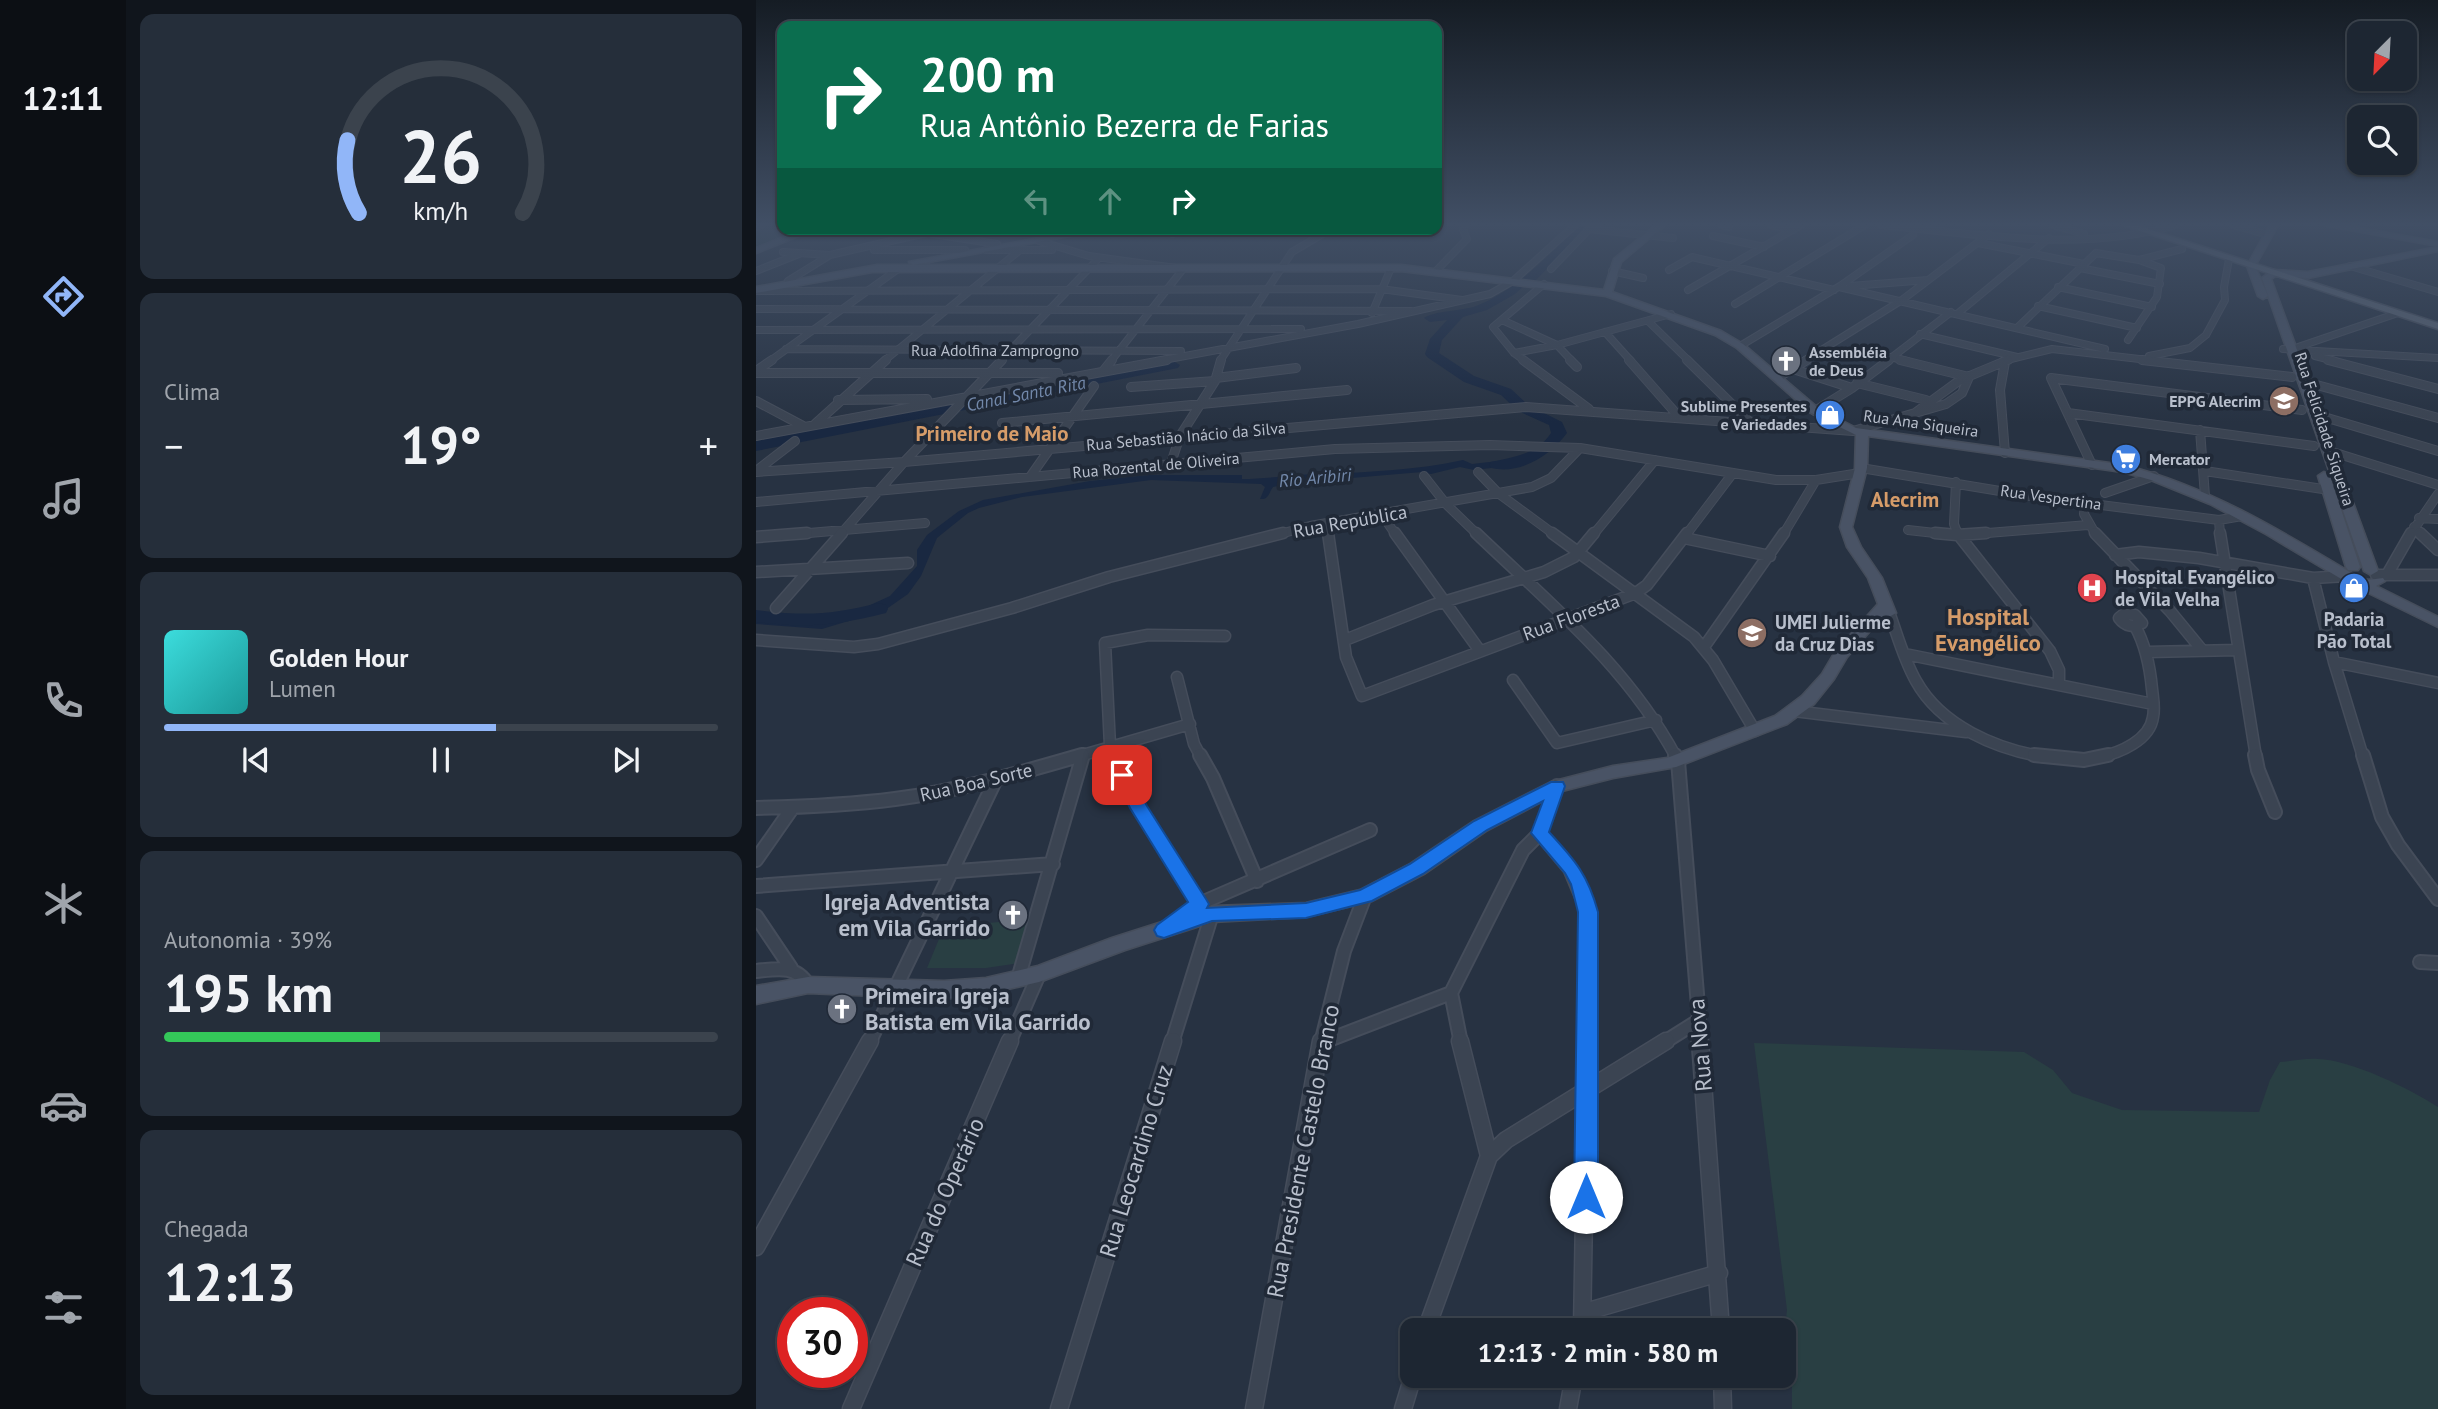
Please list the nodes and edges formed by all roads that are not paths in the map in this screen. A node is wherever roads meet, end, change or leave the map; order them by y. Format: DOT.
graph roads {
  1 [pos="1167,290"];
  2 [pos="1265,290"];
  3 [pos="768,291"];
  4 [pos="793,291"];
  5 [pos="868,291"];
  6 [pos="971,291"];
  7 [pos="1067,291"];
  8 [pos="1380,291"];
  9 [pos="1394,291"];
  10 [pos="1497,291"];
  11 [pos="1532,291"];
  12 [pos="1590,291"];
  13 [pos="1756,291"];
  14 [pos="1833,291"];
  15 [pos="1853,291"];
  16 [pos="1914,291"];
  17 [pos="1981,291"];
  18 [pos="2054,291"];
  19 [pos="2075,291"];
  20 [pos="2157,291"];
  21 [pos="2224,291"];
  22 [pos="2263,291"];
  23 [pos="2269,291"];
  24 [pos="2332,291"];
  25 [pos="2346,291"];
  26 [pos="1607,293"];
  27 [pos="756,300"];
  28 [pos="1902,300"];
  29 [pos="1468,301"];
  30 [pos="1735,304"];
  31 [pos="2038,306"];
  32 [pos="2151,307"];
  33 [pos="756,309"];
  34 [pos="950,309"];
  35 [pos="1050,309"];
  36 [pos="1151,309"];
  37 [pos="1253,309"];
  38 [pos="1373,309"];
  39 [pos="843,310"];
  40 [pos="1417,313"];
  41 [pos="1954,313"];
  42 [pos="2398,313"];
  43 [pos="1671,314"];
  44 [pos="1502,320"];
  45 [pos="2438,320"];
  46 [pos="1648,321"];
  47 [pos="1368,322"];
  48 [pos="1358,324"];
  49 [pos="2438,326"];
  50 [pos="1031,328"];
  51 [pos="1241,328"];
  52 [pos="2017,328"];
  53 [pos="2137,328"];
  54 [pos="815,329"];
  55 [pos="921,329"];
  56 [pos="1137,329"];
  57 [pos="1325,329"];
  58 [pos="756,330"];
  59 [pos="1365,332"];
  60 [pos="1605,332"];
  61 [pos="1920,334"];
  62 [pos="2128,340"];
  63 [pos="1557,345"];
  64 [pos="1740,346"];
  65 [pos="1228,348"];
  66 [pos="786,349"];
  67 [pos="2288,349"];
  68 [pos="896,350"];
  69 [pos="1008,350"];
  70 [pos="1120,350"];
  71 [pos="1205,351"];
  72 [pos="1514,353"];
  73 [pos="1890,357"];
  74 [pos="2018,358"];
  75 [pos="2130,358"];
  76 [pos="2438,358"];
  77 [pos="2005,362"];
  78 [pos="1577,367"];
  79 [pos="1296,368"];
  80 [pos="1793,369"];
  81 [pos="1104,370"];
  82 [pos="756,372"];
  83 [pos="1082,373"];
  84 [pos="869,374"];
  85 [pos="988,374"];
  86 [pos="1969,377"];
  87 [pos="1777,378"];
  88 [pos="1216,379"];
  89 [pos="2297,379"];
  90 [pos="1854,385"];
  91 [pos="1094,386"];
  92 [pos="1131,387"];
  93 [pos="2438,389"];
  94 [pos="1347,390"];
  95 [pos="963,399"];
  96 [pos="838,400"];
  97 [pos="1926,400"];
  98 [pos="756,401"];
  99 [pos="1200,405"];
  100 [pos="1590,410"];
  101 [pos="1815,411"];
  102 [pos="2308,412"];
  103 [pos="1915,413"];
  104 [pos="2068,413"];
  105 [pos="1072,418"];
  106 [pos="1681,418"];
  107 [pos="2438,418"];
  108 [pos="1002,423"];
  109 [pos="1752,424"];
  110 [pos="810,426"];
  111 [pos="2200,430"];
  112 [pos="1857,432"];
  113 [pos="756,436"];
  114 [pos="1180,436"];
  115 [pos="795,441"];
  116 [pos="1046,448"];
  117 [pos="1580,448"];
  118 [pos="2320,448"];
  119 [pos="2438,451"];
  120 [pos="2005,453"];
  121 [pos="1655,460"];
  122 [pos="904,462"];
  123 [pos="1171,463"];
  124 [pos="2092,465"];
  125 [pos="1861,471"];
  126 [pos="2205,471"];
  127 [pos="756,472"];
  128 [pos="1478,472"];
  129 [pos="1733,473"];
  130 [pos="1424,476"];
  131 [pos="2154,476"];
  132 [pos="1030,477"];
  133 [pos="1816,480"];
  134 [pos="1956,482"];
  135 [pos="2438,485"];
  136 [pos="879,490"];
  137 [pos="2329,490"];
  138 [pos="2105,493"];
  139 [pos="1498,494"];
  140 [pos="2438,494"];
  141 [pos="2206,496"];
  142 [pos="756,502"];
  143 [pos="2085,503"];
  144 [pos="1446,504"];
  145 [pos="1382,515"];
  146 [pos="2242,516"];
  147 [pos="2438,519"];
  148 [pos="2219,520"];
  149 [pos="925,523"];
  150 [pos="1327,523"];
  151 [pos="2416,523"];
  152 [pos="2088,525"];
  153 [pos="1908,530"];
  154 [pos="846,531"];
  155 [pos="1957,535"];
  156 [pos="756,537"];
  157 [pos="1684,538"];
  158 [pos="1578,550"];
  159 [pos="2438,550"];
  160 [pos="2115,555"];
  161 [pos="1770,556"];
  162 [pos="2223,562"];
  163 [pos="908,563"];
  164 [pos="808,569"];
  165 [pos="756,572"];
  166 [pos="2350,573"];
  167 [pos="2378,575"];
  168 [pos="2438,575"];
  169 [pos="1525,577"];
  170 [pos="2313,578"];
  171 [pos="1636,593"];
  172 [pos="2385,596"];
  173 [pos="1443,602"];
  174 [pos="776,608"];
  175 [pos="1884,613"];
  176 [pos="1565,618"];
  177 [pos="2438,623"];
  178 [pos="2135,626"];
  179 [pos="1224,636"];
  180 [pos="756,640"];
  181 [pos="1345,640"];
  182 [pos="1704,648"];
  183 [pos="2202,650"];
  184 [pos="2237,650"];
  185 [pos="1480,651"];
  186 [pos="2148,652"];
  187 [pos="1905,654"];
  188 [pos="2333,662"];
  189 [pos="1177,677"];
  190 [pos="1513,680"];
  191 [pos="2438,684"];
  192 [pos="2059,685"];
  193 [pos="2153,704"];
  194 [pos="1794,711"];
  195 [pos="1656,720"];
  196 [pos="1190,724"];
  197 [pos="1755,730"];
  198 [pos="1972,732"];
  199 [pos="1110,746"];
  200 [pos="1083,755"];
  201 [pos="1678,761"];
  202 [pos="996,779"];
  203 [pos="1557,786"];
  204 [pos="793,807"];
  205 [pos="756,808"];
  206 [pos="2275,812"];
  207 [pos="1370,830"];
  208 [pos="1540,833"];
  209 [pos="756,860"];
  210 [pos="1053,864"];
  211 [pos="953,872"];
  212 [pos="1257,881"];
  213 [pos="756,886"];
  214 [pos="1365,896"];
  215 [pos="2438,899"];
  216 [pos="1206,909"];
  217 [pos="756,916"];
  218 [pos="2420,962"];
  219 [pos="2438,963"];
  220 [pos="791,968"];
  221 [pos="756,971"];
  222 [pos="1039,974"];
  223 [pos="1018,979"];
  224 [pos="808,985"];
  225 [pos="900,987"];
  226 [pos="1451,993"];
  227 [pos="756,995"];
  228 [pos="1698,1021"];
  229 [pos="1321,1042"];
  230 [pos="1586,1092"];
  231 [pos="1489,1156"];
  232 [pos="756,1247"];
  233 [pos="1719,1273"];
  234 [pos="1585,1312"];
  235 [pos="1430,1318"];
  236 [pos="1584,1318"];
  237 [pos="1721,1318"];
  238 [pos="1409,1388"];
  239 [pos="1572,1388"];
  240 [pos="1722,1388"];
  241 [pos="851,1409"];
  242 [pos="1059,1409"];
  243 [pos="1254,1409"];
  244 [pos="1403,1409"];
  245 [pos="1568,1409"];
  246 [pos="1723,1409"];
  1 -- 36 [label="street"];
  2 -- 37 [label="street"];
  3 -- 4 [label="street"];
  3 -- 27 [label="street"];
  5 -- 39 [label="street"];
  6 -- 34 [label="street"];
  7 -- 35 [label="street"];
  8 -- 38 [label="street"];
  9 -- 29 [label="street"];
  10 -- 29 [label="street"];
  11 -- 44 [label="street"];
  12 -- 26 [label="street, Rua Ana Siqueira"];
  13 -- 30 [label="street"];
  14 -- 64 [label="street"];
  15 -- 28 [label="street"];
  16 -- 28 [label="street"];
  17 -- 41 [label="street"];
  18 -- 31 [label="street"];
  19 -- 32 [label="street"];
  20 -- 32 [label="street"];
  21 -- 75 [label="street"];
  22 -- 67 [label="street, Rua Felicidade Siqueira"];
  23 -- 67 [label="street, Rua Felicidade Siqueira"];
  24 -- 42 [label="main road"];
  25 -- 45 [label="main road"];
  26 -- 43 [label="street, Rua Ana Siqueira"];
  28 -- 41 [label="street"];
  28 -- 80 [label="street"];
  29 -- 40 [label="street"];
  31 -- 52 [label="street"];
  31 -- 53 [label="street"];
  32 -- 53 [label="street"];
  33 -- 39 [label="street"];
  34 -- 35 [label="street"];
  34 -- 39 [label="street"];
  34 -- 55 [label="street"];
  35 -- 36 [label="street"];
  35 -- 50 [label="street"];
  36 -- 37 [label="street"];
  36 -- 56 [label="street"];
  37 -- 38 [label="street"];
  37 -- 51 [label="street"];
  38 -- 40 [label="street"];
  38 -- 47 [label="street"];
  39 -- 54 [label="street"];
  40 -- 47 [label="street"];
  41 -- 52 [label="street"];
  41 -- 61 [label="street"];
  42 -- 49 [label="main road"];
  42 -- 67 [label="street"];
  43 -- 46 [label="street"];
  43 -- 64 [label="street, Rua Ana Siqueira"];
  44 -- 63 [label="street"];
  44 -- 72 [label="street"];
  46 -- 60 [label="street"];
  46 -- 109 [label="street"];
  47 -- 48 [label="street"];
  48 -- 57 [label="street"];
  48 -- 59 [label="street"];
  50 -- 55 [label="street"];
  50 -- 56 [label="street"];
  50 -- 69 [label="street"];
  51 -- 56 [label="street"];
  51 -- 57 [label="street"];
  51 -- 65 [label="street"];
  52 -- 75 [label="street"];
  53 -- 62 [label="street"];
  54 -- 55 [label="street"];
  54 -- 58 [label="street"];
  54 -- 66 [label="street"];
  55 -- 68 [label="street"];
  56 -- 70 [label="street"];
  57 -- 65 [label="street"];
  60 -- 63 [label="street"];
  60 -- 106 [label="street"];
  61 -- 73 [label="street"];
  61 -- 74 [label="street"];
  63 -- 72 [label="street"];
  63 -- 78 [label="street"];
  64 -- 87 [label="street, Rua Ana Siqueira"];
  65 -- 71 [label="street"];
  65 -- 88 [label="street"];
  66 -- 68 [label="street, Rua Adolfina Zamprogno"];
  66 -- 82 [label="street"];
  67 -- 76 [label="street"];
  67 -- 89 [label="street, Rua Felicidade Siqueira"];
  67 -- 93 [label="street"];
  68 -- 69 [label="street, Rua Adolfina Zamprogno"];
  68 -- 84 [label="street"];
  69 -- 70 [label="street, Rua Adolfina Zamprogno"];
  69 -- 85 [label="street"];
  70 -- 71 [label="street, Rua Adolfina Zamprogno"];
  70 -- 81 [label="street"];
  71 -- 81 [label="street"];
  72 -- 100 [label="street"];
  73 -- 86 [label="street"];
  73 -- 90 [label="street"];
  74 -- 75 [label="street"];
  74 -- 77 [label="street"];
  75 -- 89 [label="street"];
  77 -- 86 [label="street"];
  77 -- 120 [label="street"];
  79 -- 88 [label="street"];
  80 -- 87 [label="street"];
  80 -- 90 [label="street"];
  81 -- 83 [label="street"];
  82 -- 84 [label="street"];
  83 -- 85 [label="street"];
  83 -- 95 [label="street"];
  84 -- 85 [label="street"];
  84 -- 96 [label="street"];
  85 -- 95 [label="street"];
  86 -- 97 [label="street"];
  86 -- 103 [label="street"];
  87 -- 101 [label="street, Rua Ana Siqueira"];
  88 -- 92 [label="street"];
  88 -- 99 [label="street"];
  89 -- 102 [label="street, Rua Felicidade Siqueira"];
  89 -- 107 [label="street"];
  90 -- 97 [label="street"];
  90 -- 101 [label="street"];
  91 -- 105 [label="street"];
  94 -- 99 [label="street"];
  95 -- 96 [label="street"];
  95 -- 110 [label="street"];
  95 -- 122 [label="street"];
  96 -- 110 [label="street"];
  97 -- 103 [label="street"];
  98 -- 110 [label="street"];
  99 -- 105 [label="street"];
  99 -- 114 [label="street"];
  100 -- 106 [label="street, Rua Sebastião Inácio da Silva"];
  100 -- 114 [label="street, Rua Sebastião Inácio da Silva"];
  101 -- 112 [label="street, Rua Ana Siqueira"];
  102 -- 104 [label="street"];
  102 -- 118 [label="street, Rua Felicidade Siqueira"];
  102 -- 119 [label="street"];
  103 -- 112 [label="street"];
  104 -- 111 [label="street"];
  104 -- 124 [label="street"];
  105 -- 108 [label="street"];
  105 -- 116 [label="street"];
  106 -- 109 [label="street, Rua Sebastião Inácio da Silva"];
  109 -- 112 [label="street, Rua Sebastião Inácio da Silva"];
  110 -- 113 [label="street"];
  111 -- 118 [label="street"];
  111 -- 126 [label="street"];
  112 -- 120 [label="street, Rua Ana Siqueira"];
  112 -- 125 [label="street"];
  114 -- 116 [label="street, Rua Sebastião Inácio da Silva"];
  114 -- 123 [label="street"];
  115 -- 127 [label="street"];
  116 -- 122 [label="street, Rua Sebastião Inácio da Silva"];
  116 -- 132 [label="street"];
  117 -- 121 [label="street, Rua Rozental de Oliveira"];
  117 -- 123 [label="street, Rua Rozental de Oliveira"];
  117 -- 139 [label="street, Rua República"];
  118 -- 135 [label="street"];
  118 -- 137 [label="street, Rua Felicidade Siqueira"];
  118 -- 167 [label="street, Rua Felicidade Siqueira"];
  120 -- 124 [label="street, Rua Ana Siqueira"];
  121 -- 129 [label="street, Rua Rozental de Oliveira"];
  121 -- 158 [label="street"];
  122 -- 127 [label="street, Rua Sebastião Inácio da Silva"];
  122 -- 136 [label="street"];
  123 -- 132 [label="street, Rua Rozental de Oliveira"];
  124 -- 131 [label="street, Rua Ana Siqueira"];
  125 -- 133 [label="street, Rua Vespertina"];
  125 -- 134 [label="street, Rua Vespertina"];
  125 -- 175 [label="street"];
  126 -- 137 [label="street"];
  126 -- 141 [label="street"];
  128 -- 139 [label="street"];
  129 -- 133 [label="street, Rua Vespertina"];
  129 -- 157 [label="street, Rua Floresta"];
  130 -- 144 [label="street"];
  131 -- 138 [label="street"];
  131 -- 141 [label="street, Rua Ana Siqueira"];
  132 -- 136 [label="street, Rua Rozental de Oliveira"];
  133 -- 161 [label="street"];
  134 -- 143 [label="street, Rua Vespertina"];
  134 -- 155 [label="street"];
  136 -- 142 [label="street, Rua Rozental de Oliveira"];
  136 -- 154 [label="street"];
  137 -- 166 [label="street, Rua Felicidade Siqueira"];
  139 -- 144 [label="street, Rua República"];
  139 -- 158 [label="street"];
  140 -- 151 [label="street"];
  141 -- 146 [label="street, Rua Ana Siqueira"];
  143 -- 148 [label="street, Rua Vespertina"];
  143 -- 152 [label="street"];
  144 -- 145 [label="street, Rua República"];
  144 -- 169 [label="street"];
  145 -- 150 [label="street, Rua República"];
  145 -- 173 [label="street"];
  146 -- 148 [label="street, Rua Vespertina"];
  146 -- 166 [label="street, Rua Ana Siqueira"];
  147 -- 151 [label="street"];
  148 -- 162 [label="street"];
  149 -- 154 [label="street"];
  150 -- 180 [label="street, Rua República"];
  150 -- 181 [label="street"];
  151 -- 159 [label="street"];
  151 -- 167 [label="street"];
  152 -- 155 [label="street"];
  152 -- 160 [label="street"];
  153 -- 155 [label="street"];
  154 -- 156 [label="street"];
  154 -- 164 [label="street"];
  155 -- 192 [label="street"];
  157 -- 161 [label="street"];
  157 -- 171 [label="street, Rua Floresta"];
  158 -- 169 [label="street"];
  158 -- 171 [label="street"];
  160 -- 162 [label="street"];
  160 -- 183 [label="street"];
  161 -- 182 [label="street"];
  162 -- 170 [label="street"];
  162 -- 184 [label="street"];
  163 -- 164 [label="street"];
  164 -- 165 [label="street"];
  164 -- 174 [label="street"];
  166 -- 167 [label="street"];
  166 -- 170 [label="street"];
  166 -- 172 [label="street, Rua Ana Siqueira"];
  167 -- 168 [label="street"];
  167 -- 172 [label="street"];
  169 -- 173 [label="street"];
  169 -- 176 [label="street"];
  170 -- 188 [label="street"];
  171 -- 176 [label="street, Rua Floresta"];
  171 -- 182 [label="street"];
  172 -- 177 [label="street, Rua Ana Siqueira"];
  173 -- 181 [label="street"];
  173 -- 185 [label="street"];
  175 -- 187 [label="street"];
  175 -- 194 [label="street"];
  176 -- 185 [label="street, Rua Floresta"];
  176 -- 195 [label="street"];
  178 -- 186 [label="street"];
  179 -- 199 [label="street"];
  181 -- 185 [label="street, Rua Floresta"];
  182 -- 197 [label="street"];
  183 -- 184 [label="street"];
  183 -- 186 [label="street"];
  184 -- 206 [label="street"];
  186 -- 193 [label="street"];
  187 -- 192 [label="street"];
  187 -- 198 [label="street"];
  188 -- 191 [label="street"];
  188 -- 215 [label="street"];
  189 -- 196 [label="street"];
  190 -- 195 [label="street"];
  192 -- 193 [label="street"];
  193 -- 198 [label="street"];
  194 -- 197 [label="street"];
  194 -- 198 [label="street"];
  195 -- 201 [label="street"];
  196 -- 199 [label="street, Rua Boa Sorte"];
  196 -- 212 [label="street"];
  197 -- 201 [label="street"];
  199 -- 200 [label="street, Rua Boa Sorte"];
  199 -- 216 [label="street"];
  200 -- 202 [label="street, Rua Boa Sorte"];
  200 -- 210 [label="street"];
  201 -- 203 [label="street"];
  201 -- 228 [label="street, Rua Nova"];
  202 -- 204 [label="street, Rua Boa Sorte"];
  202 -- 211 [label="street"];
  203 -- 208 [label="street"];
  203 -- 214 [label="street"];
  204 -- 205 [label="street, Rua Boa Sorte"];
  204 -- 209 [label="street"];
  207 -- 212 [label="street"];
  208 -- 226 [label="street"];
  208 -- 230 [label="street"];
  210 -- 211 [label="street"];
  210 -- 223 [label="street"];
  211 -- 213 [label="street"];
  211 -- 225 [label="street"];
  212 -- 216 [label="street"];
  214 -- 216 [label="street"];
  214 -- 229 [label="street, Rua Presidente Castelo Branco"];
  216 -- 222 [label="street"];
  216 -- 242 [label="street, Rua Leocardino Cruz"];
  217 -- 220 [label="street"];
  218 -- 219 [label="street"];
  220 -- 221 [label="street"];
  220 -- 224 [label="street"];
  222 -- 223 [label="street"];
  222 -- 241 [label="street, Rua do Operário"];
  223 -- 225 [label="street"];
  224 -- 225 [label="street"];
  224 -- 227 [label="street"];
  225 -- 232 [label="street"];
  226 -- 229 [label="street"];
  226 -- 231 [label="street"];
  228 -- 230 [label="street"];
  228 -- 233 [label="street, Rua Nova"];
  229 -- 243 [label="street, Rua Presidente Castelo Branco"];
  230 -- 231 [label="street"];
  230 -- 234 [label="street"];
  231 -- 235 [label="street"];
  233 -- 234 [label="street"];
  233 -- 237 [label="street, Rua Nova"];
  234 -- 236 [label="street"];
  238 -- 244 [label="street"];
  239 -- 245 [label="street"];
  240 -- 246 [label="street"];
}
